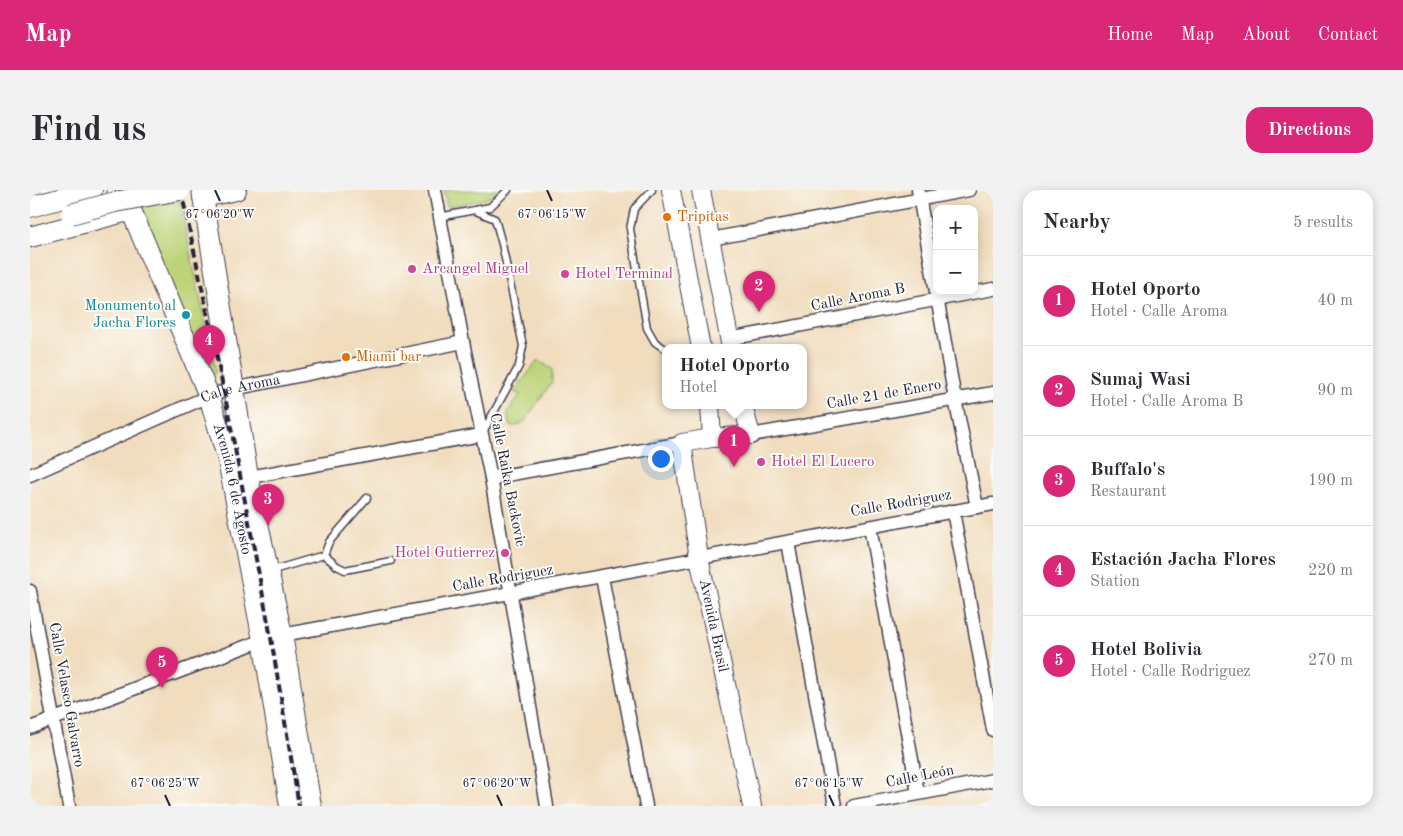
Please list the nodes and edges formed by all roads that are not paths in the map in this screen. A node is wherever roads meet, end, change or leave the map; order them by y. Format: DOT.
graph roads {
  1 [pos="92,190"];
  2 [pos="117,190"];
  3 [pos="180,190"];
  4 [pos="236,190"];
  5 [pos="435,190"];
  6 [pos="508,190"];
  7 [pos="652,190"];
  8 [pos="671,190"];
  9 [pos="701,190"];
  10 [pos="969,190"];
  11 [pos="202,194"];
  12 [pos="919,195"];
  13 [pos="30,197"];
  14 [pos="62,200"];
  15 [pos="30,207"];
  16 [pos="131,210"];
  17 [pos="476,211"];
  18 [pos="439,217"];
  19 [pos="30,227"];
  20 [pos="30,237"];
  21 [pos="711,239"];
  22 [pos="993,289"];
  23 [pos="937,299"];
  24 [pos="463,342"];
  25 [pos="700,344"];
  26 [pos="730,344"];
  27 [pos="662,348"];
  28 [pos="234,389"];
  29 [pos="993,392"];
  30 [pos="209,396"];
  31 [pos="955,399"];
  32 [pos="710,409"];
  33 [pos="744,409"];
  34 [pos="481,435"];
  35 [pos="751,435"];
  36 [pos="712,438"];
  37 [pos="682,443"];
  38 [pos="30,475"];
  39 [pos="248,477"];
  40 [pos="491,478"];
  41 [pos="367,498"];
  42 [pos="993,504"];
  43 [pos="977,507"];
  44 [pos="953,511"];
  45 [pos="870,526"];
  46 [pos="788,542"];
  47 [pos="324,555"];
  48 [pos="699,558"];
  49 [pos="391,561"];
  50 [pos="268,571"];
  51 [pos="602,577"];
  52 [pos="30,590"];
  53 [pos="512,594"];
  54 [pos="282,635"];
  55 [pos="263,640"];
  56 [pos="54,719"];
  57 [pos="30,728"];
  58 [pos="993,730"];
  59 [pos="993,780"];
  60 [pos="918,793"];
  61 [pos="69,806"];
  62 [pos="290,806"];
  63 [pos="311,806"];
  64 [pos="547,806"];
  65 [pos="646,806"];
  66 [pos="752,806"];
  67 [pos="836,806"];
  68 [pos="854,806"];
  1 -- 14 [label="main road"];
  2 -- 16 [label="main road, Avenida 6 de Agosto"];
  3 -- 14 [label="main road, bridge"];
  4 -- 11 [label="main road"];
  5 -- 18 [label="street, Calle Raika Backovic"];
  6 -- 17 [label="lane"];
  7 -- 27 [label="lane"];
  8 -- 25 [label="main road"];
  9 -- 21 [label="main road"];
  10 -- 12 [label="street"];
  11 -- 28 [label="main road, Avenida 6 de Agosto"];
  12 -- 21 [label="street"];
  12 -- 23 [label="street"];
  13 -- 14 [label="main road"];
  14 -- 15 [label="main road"];
  14 -- 19 [label="main road"];
  16 -- 20 [label="main road"];
  16 -- 30 [label="main road, Avenida 6 de Agosto"];
  17 -- 18 [label="lane"];
  17 -- 34 [label="lane"];
  18 -- 24 [label="street, Calle Raika Backovic"];
  21 -- 26 [label="main road"];
  22 -- 23 [label="street, Calle Aroma B"];
  23 -- 26 [label="street, Calle Aroma B"];
  23 -- 31 [label="street"];
  24 -- 28 [label="street, Calle Aroma"];
  24 -- 34 [label="street, Calle Raika Backovic"];
  28 -- 30 [label="street, Calle Aroma"];
  28 -- 39 [label="main road, Avenida 6 de Agosto"];
  29 -- 31 [label="street, Calle 21 de Enero"];
  30 -- 38 [label="street, Calle Aroma"];
  30 -- 55 [label="main road, Avenida 6 de Agosto"];
  31 -- 35 [label="street, Calle 21 de Enero"];
  31 -- 43 [label="street"];
  32 -- 36 [label="main road"];
  33 -- 35 [label="main road"];
  34 -- 39 [label="street"];
  34 -- 40 [label="street, Calle Raika Backovic"];
  35 -- 36 [label="main road"];
  36 -- 37 [label="main road"];
  37 -- 40 [label="street"];
  37 -- 48 [label="main road, Avenida Brasil"];
  39 -- 50 [label="main road, Avenida 6 de Agosto"];
  40 -- 53 [label="street, Calle Raika Backovic"];
  41 -- 47 [label="lane"];
  42 -- 43 [label="street, Calle Rodriguez"];
  43 -- 44 [label="street, Calle Rodriguez"];
  44 -- 45 [label="street, Calle Rodriguez"];
  44 -- 58 [label="street"];
  45 -- 46 [label="street, Calle Rodriguez"];
  45 -- 60 [label="street"];
  46 -- 48 [label="street, Calle Rodriguez"];
  46 -- 67 [label="street"];
  47 -- 49 [label="lane"];
  47 -- 50 [label="lane"];
  48 -- 51 [label="street, Calle Rodriguez"];
  48 -- 66 [label="main road, Avenida Brasil"];
  50 -- 54 [label="main road, Avenida 6 de Agosto"];
  51 -- 53 [label="street, Calle Rodriguez"];
  51 -- 65 [label="street"];
  52 -- 56 [label="street, Calle Velasco Galvarro"];
  53 -- 54 [label="street, Calle Rodriguez"];
  53 -- 64 [label="street, Calle Raika Backovic"];
  54 -- 55 [label="street, Calle Rodriguez"];
  54 -- 63 [label="main road, Avenida 6 de Agosto"];
  55 -- 56 [label="street, Calle Rodriguez"];
  55 -- 62 [label="main road, Avenida 6 de Agosto"];
  56 -- 57 [label="street, Calle Rodriguez"];
  56 -- 61 [label="street, Calle Velasco Galvarro"];
  59 -- 60 [label="street, Calle León"];
  60 -- 68 [label="street, Calle León"];
}
